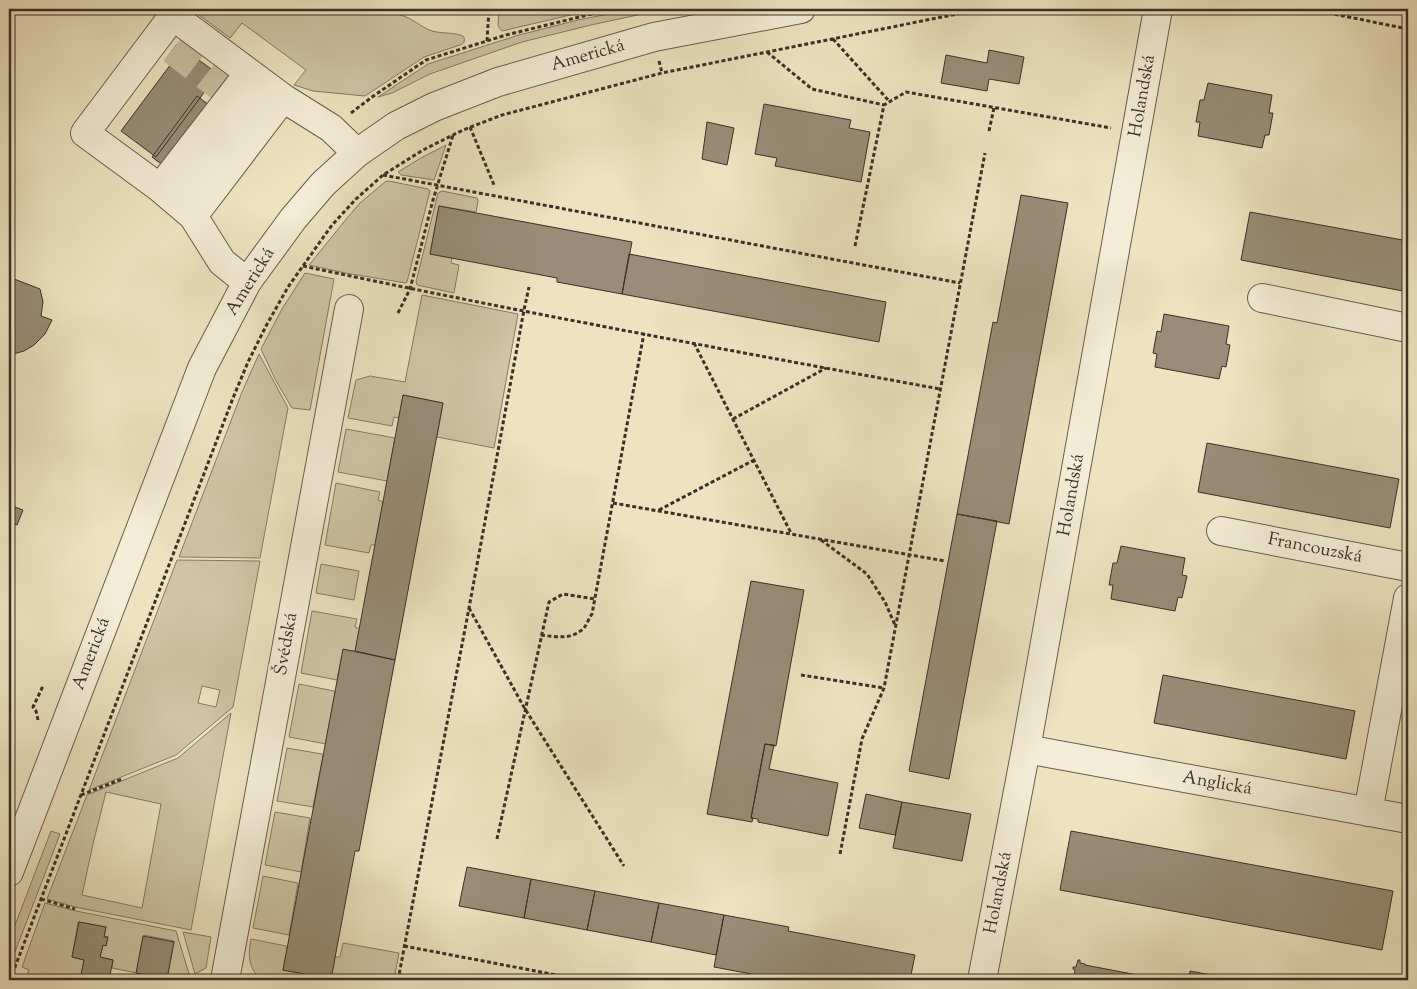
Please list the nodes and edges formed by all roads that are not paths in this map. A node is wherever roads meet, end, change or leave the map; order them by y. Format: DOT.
graph roads {
  1 [pos="801,9"];
  2 [pos="1158,9"];
  3 [pos="266,86"];
  4 [pos="357,153"];
  5 [pos="176,202"];
  6 [pos="247,282"];
  7 [pos="1262,298"];
  8 [pos="349,309"];
  9 [pos="1408,328"];
  10 [pos="1221,531"];
  11 [pos="1408,567"];
  12 [pos="1408,598"];
  13 [pos="1026,749"];
  14 [pos="1368,812"];
  15 [pos="1408,819"];
  16 [pos="9,872"];
  17 [pos="225,980"];
  18 [pos="982,980"];
  1 -- 4 [label="street, Americká"];
  2 -- 13 [label="street, Holandská"];
  3 -- 4 [label="street"];
  3 -- 5 [label="street"];
  3 -- 5 [label="street"];
  3 -- 5 [label="street"];
  4 -- 6 [label="street, Americká"];
  5 -- 6 [label="street"];
  6 -- 16 [label="street, Americká"];
  7 -- 9 [label="street"];
  8 -- 17 [label="street, Švédská"];
  10 -- 11 [label="street, Francouzská"];
  12 -- 14 [label="street"];
  13 -- 14 [label="street, Anglická"];
  13 -- 18 [label="street, Holandská"];
  14 -- 15 [label="street, Anglická"];
}
